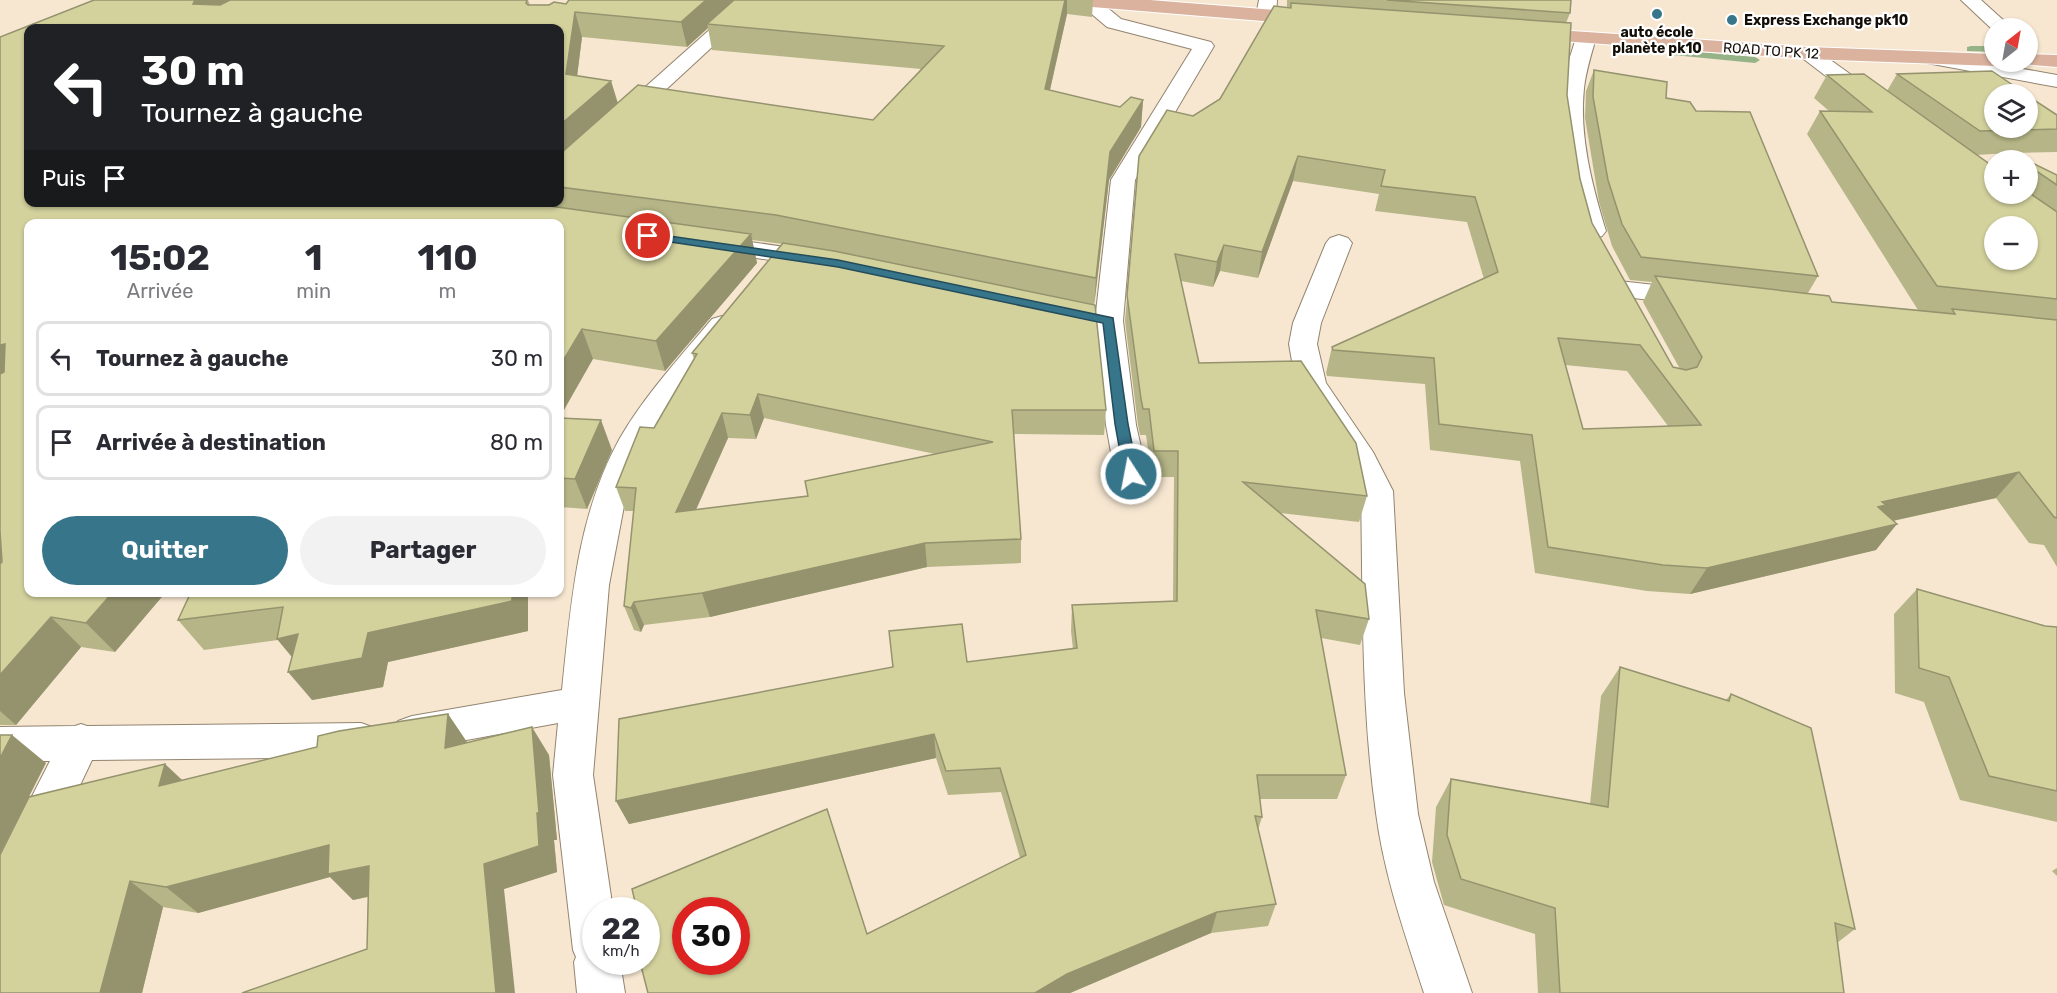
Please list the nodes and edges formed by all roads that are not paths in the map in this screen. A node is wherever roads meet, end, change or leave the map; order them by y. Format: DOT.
graph roads {
  1 [pos="754,0"];
  2 [pos="1080,0"];
  3 [pos="1970,0"];
  4 [pos="1088,1"];
  5 [pos="1267,8"];
  6 [pos="1991,18"];
  7 [pos="1337,21"];
  8 [pos="1503,33"];
  9 [pos="1586,38"];
  10 [pos="1808,53"];
  11 [pos="1934,59"];
  12 [pos="1984,60"];
  13 [pos="2057,81"];
  14 [pos="1892,115"];
  15 [pos="564,171"];
  16 [pos="688,241"];
  17 [pos="1339,243"];
  18 [pos="781,254"];
  19 [pos="838,264"];
  20 [pos="1610,271"];
  21 [pos="1722,300"];
  22 [pos="1634,318"];
  23 [pos="1131,474"];
  24 [pos="580,703"];
  25 [pos="81,741"];
  26 [pos="0,744"];
  27 [pos="589,897"];
  28 [pos="0,905"];
  29 [pos="599,975"];
  30 [pos="601,993"];
  31 [pos="1448,993"];
  1 -- 15 [label="street"];
  2 -- 4 [label="main road"];
  3 -- 6 [label="street"];
  4 -- 5 [label="main road"];
  4 -- 23 [label="street"];
  5 -- 7 [label="main road"];
  8 -- 9 [label="main road, ROAD TO PK 12"];
  9 -- 10 [label="main road, ROAD TO PK 12"];
  9 -- 20 [label="street"];
  10 -- 11 [label="main road, ROAD TO PK 12"];
  10 -- 14 [label="street"];
  11 -- 12 [label="main road, ROAD TO PK 12"];
  11 -- 13 [label="street"];
  16 -- 18 [label="street"];
  17 -- 31 [label="street"];
  18 -- 19 [label="street"];
  18 -- 24 [label="street"];
  20 -- 21 [label="street"];
  20 -- 22 [label="street"];
  24 -- 25 [label="street"];
  24 -- 27 [label="street"];
  25 -- 26 [label="street"];
  25 -- 28 [label="street"];
  29 -- 30 [label="street"];
}
